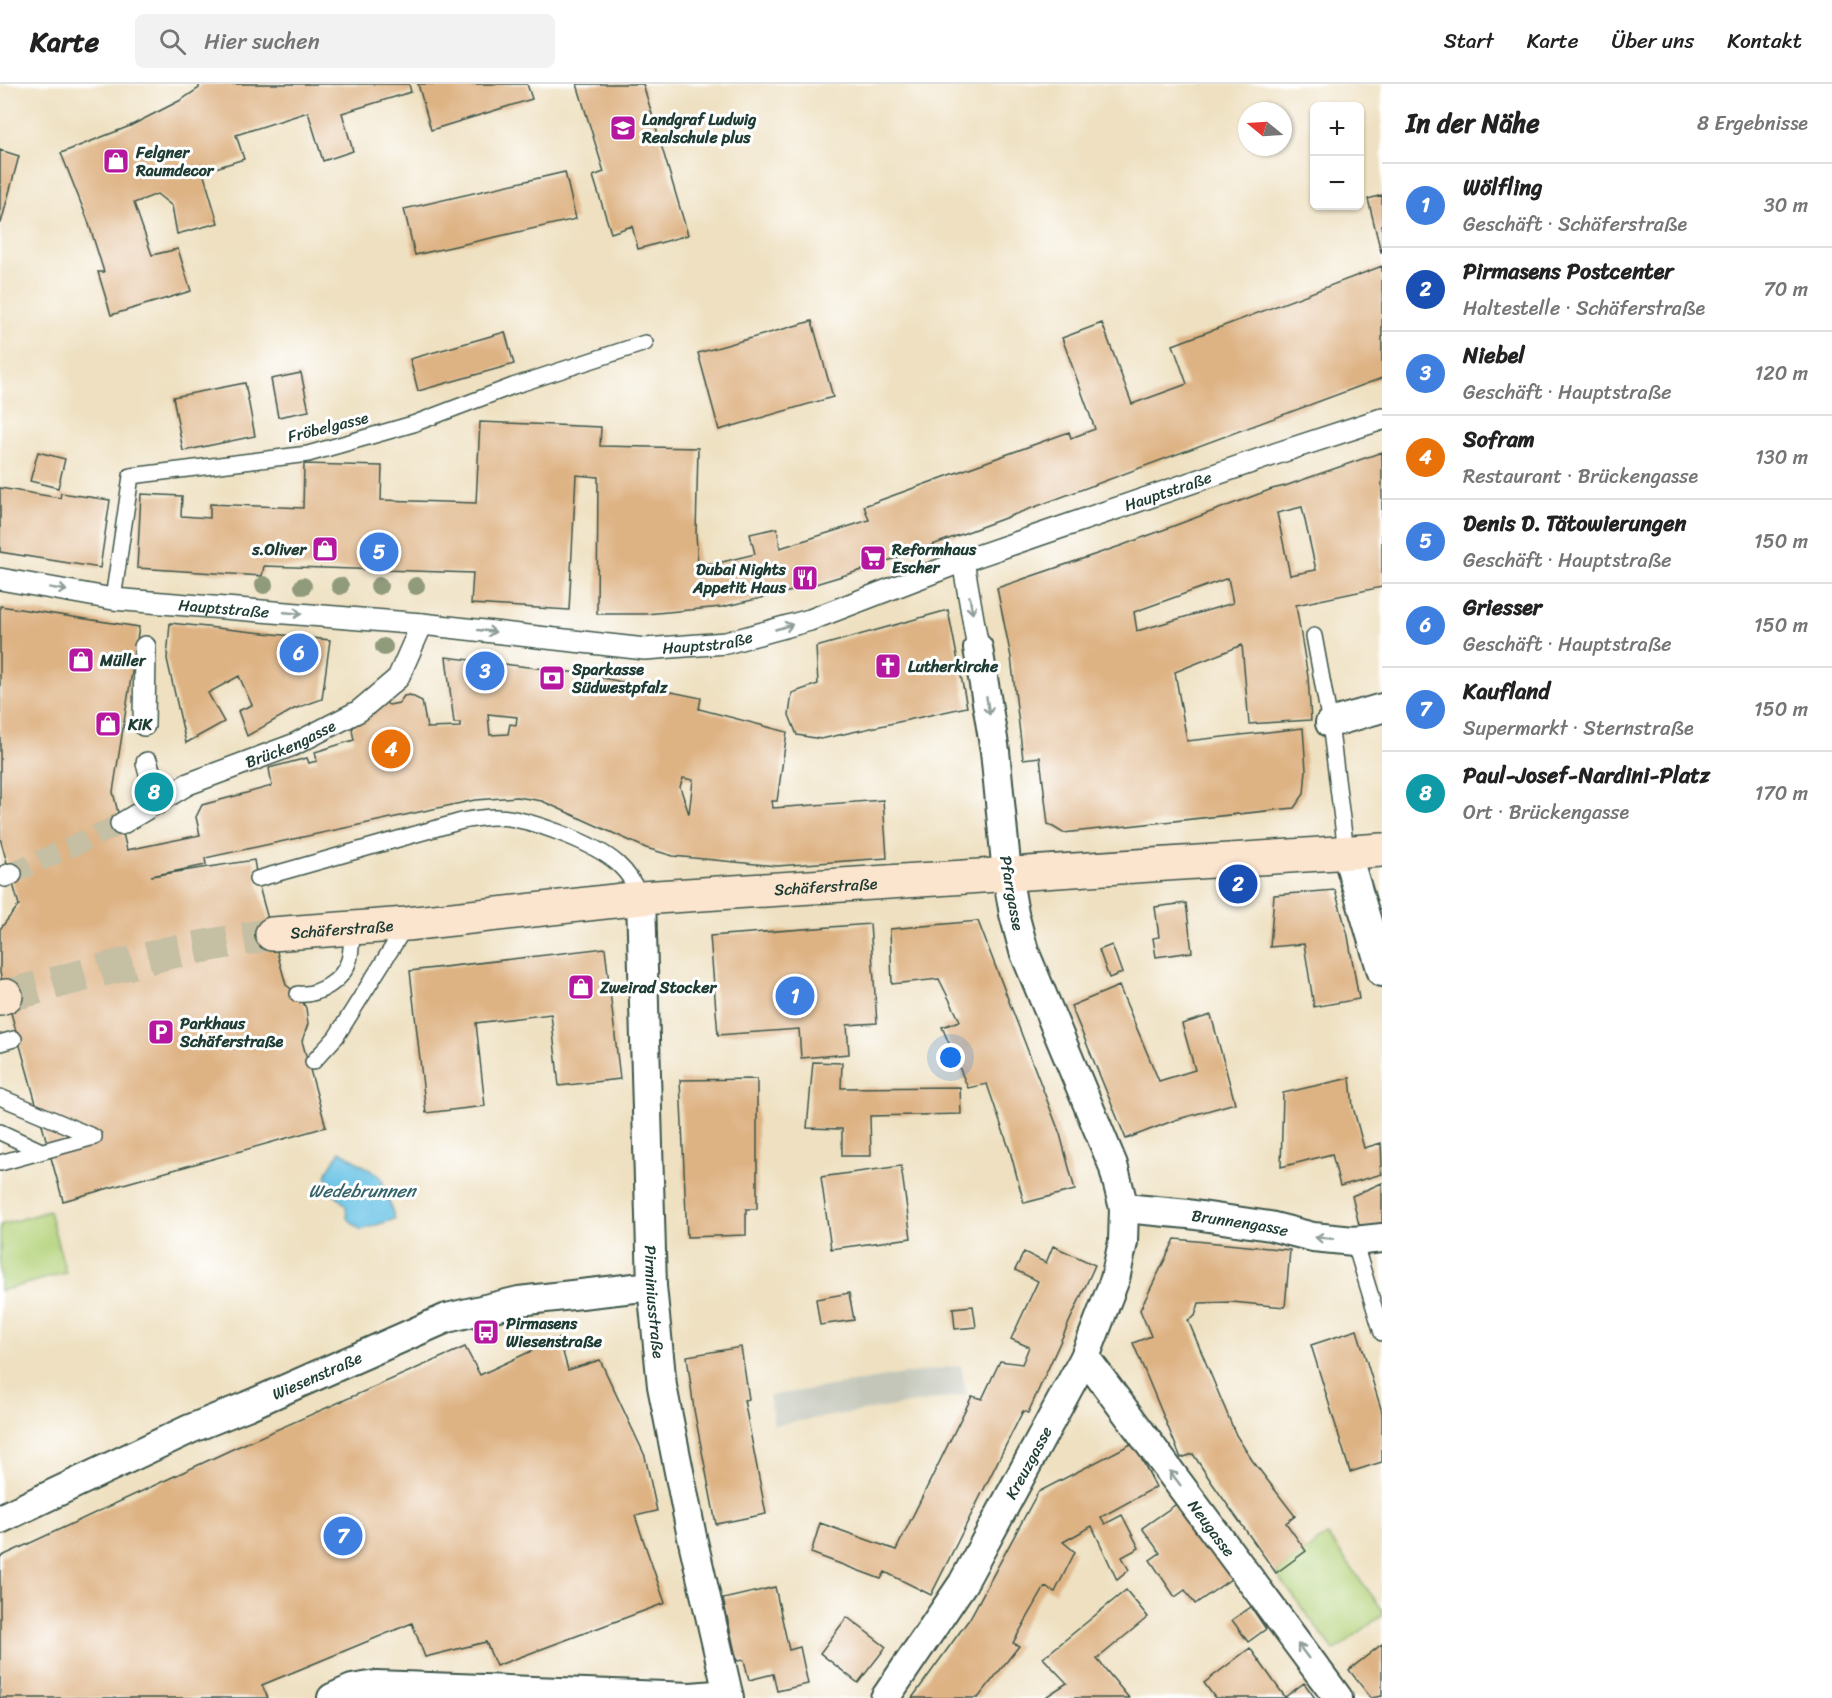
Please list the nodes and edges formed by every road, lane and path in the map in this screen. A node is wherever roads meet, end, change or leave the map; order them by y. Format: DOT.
graph roads {
  1 [pos="645,343"];
  2 [pos="1382,419"];
  3 [pos="963,561"];
  4 [pos="0,579"];
  5 [pos="114,599"];
  6 [pos="422,624"];
  7 [pos="1314,636"];
  8 [pos="145,647"];
  9 [pos="978,648"];
  10 [pos="1382,708"];
  11 [pos="1330,723"];
  12 [pos="144,725"];
  13 [pos="147,763"];
  14 [pos="158,803"];
  15 [pos="121,824"];
  16 [pos="1382,849"];
  17 [pos="1346,851"];
  18 [pos="1006,874"];
  19 [pos="257,879"];
  20 [pos="641,898"];
  21 [pos="407,924"];
  22 [pos="353,927"];
  23 [pos="273,934"];
  24 [pos="1382,972"];
  25 [pos="297,994"];
  26 [pos="312,1062"];
  27 [pos="0,1097"];
  28 [pos="0,1132"];
  29 [pos="41,1152"];
  30 [pos="0,1163"];
  31 [pos="1124,1208"];
  32 [pos="1382,1238"];
  33 [pos="1354,1240"];
  34 [pos="652,1286"];
  35 [pos="1382,1333"];
  36 [pos="1085,1357"];
  37 [pos="0,1519"];
  38 [pos="729,1696"];
  39 [pos="332,1698"];
  40 [pos="885,1698"];
  41 [pos="1338,1698"];
  1 -- 5 [label="lane, Fröbelgasse"];
  2 -- 3 [label="street, Hauptstraße"];
  6 -- 3 [label="street, Hauptstraße, one-way"];
  3 -- 9 [label="street, Pfarrgasse, one-way"];
  4 -- 5 [label="street, Hauptstraße, one-way"];
  5 -- 6 [label="street, Hauptstraße, one-way"];
  6 -- 14 [label="street, Brückengasse"];
  7 -- 11 [label="lane"];
  8 -- 12 [label="street"];
  9 -- 18 [label="street, Pfarrgasse, one-way"];
  10 -- 11 [label="street"];
  11 -- 17 [label="lane"];
  13 -- 14 [label="street"];
  14 -- 15 [label="street, Brückengasse"];
  16 -- 17 [label="main road, Schäferstraße"];
  17 -- 18 [label="main road, Schäferstraße"];
  17 -- 24 [label="street"];
  18 -- 20 [label="main road, Schäferstraße"];
  18 -- 31 [label="street, Pfarrgasse"];
  19 -- 20 [label="lane"];
  20 -- 21 [label="main road, Schäferstraße"];
  20 -- 34 [label="street, Pirminiusstraße"];
  21 -- 22 [label="main road, Schäferstraße"];
  21 -- 26 [label="lane"];
  22 -- 23 [label="main road, Schäferstraße"];
  22 -- 25 [label="lane"];
  27 -- 29 [label="lane"];
  28 -- 29 [label="lane"];
  29 -- 30 [label="lane"];
  33 -- 31 [label="street, Brunnengasse, one-way"];
  31 -- 36 [label="street, Kreuzgasse"];
  32 -- 33 [label="street, Brunnengasse"];
  33 -- 35 [label="lane"];
  34 -- 37 [label="street, Wiesenstraße"];
  34 -- 38 [label="street, Pirminiusstraße"];
  36 -- 40 [label="street, Kreuzgasse"];
  41 -- 36 [label="street, Neugasse, one-way"];
  38 -- 39 [label="street"];
}
